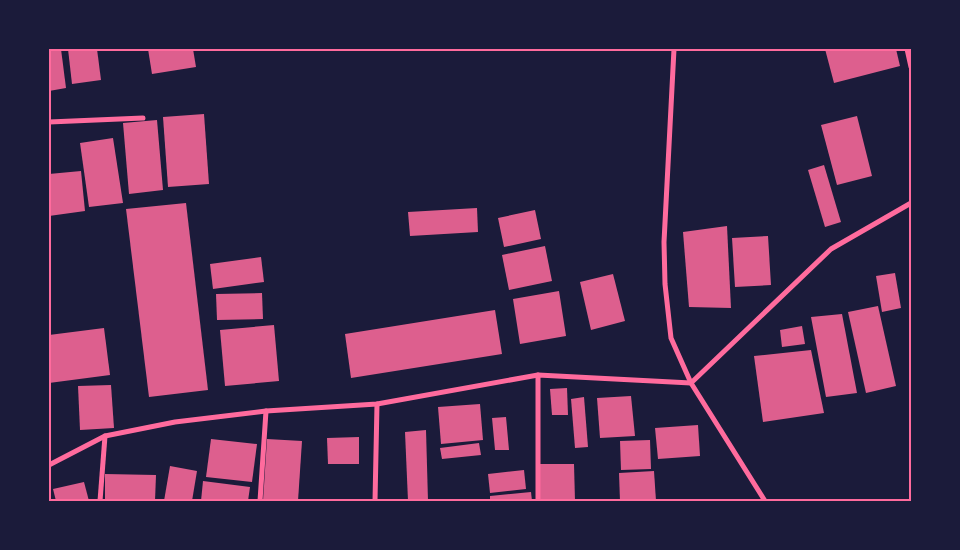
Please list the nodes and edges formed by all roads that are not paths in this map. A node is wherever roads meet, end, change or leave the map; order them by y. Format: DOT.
graph roads {
  1 [pos="674,49"];
  2 [pos="906,49"];
  3 [pos="911,67"];
  4 [pos="143,118"];
  5 [pos="49,122"];
  6 [pos="911,203"];
  7 [pos="538,375"];
  8 [pos="691,383"];
  9 [pos="377,404"];
  10 [pos="266,411"];
  11 [pos="104,436"];
  12 [pos="49,465"];
  13 [pos="100,501"];
  14 [pos="260,501"];
  15 [pos="375,501"];
  16 [pos="538,501"];
  17 [pos="765,501"];
  1 -- 8 [label="street"];
  2 -- 3 [label="street"];
  4 -- 5 [label="street"];
  6 -- 8 [label="street"];
  7 -- 8 [label="street"];
  7 -- 9 [label="street"];
  7 -- 16 [label="street"];
  8 -- 17 [label="street"];
  9 -- 10 [label="street"];
  9 -- 15 [label="street"];
  10 -- 11 [label="street"];
  10 -- 14 [label="street"];
  11 -- 12 [label="street"];
  11 -- 13 [label="street"];
}
